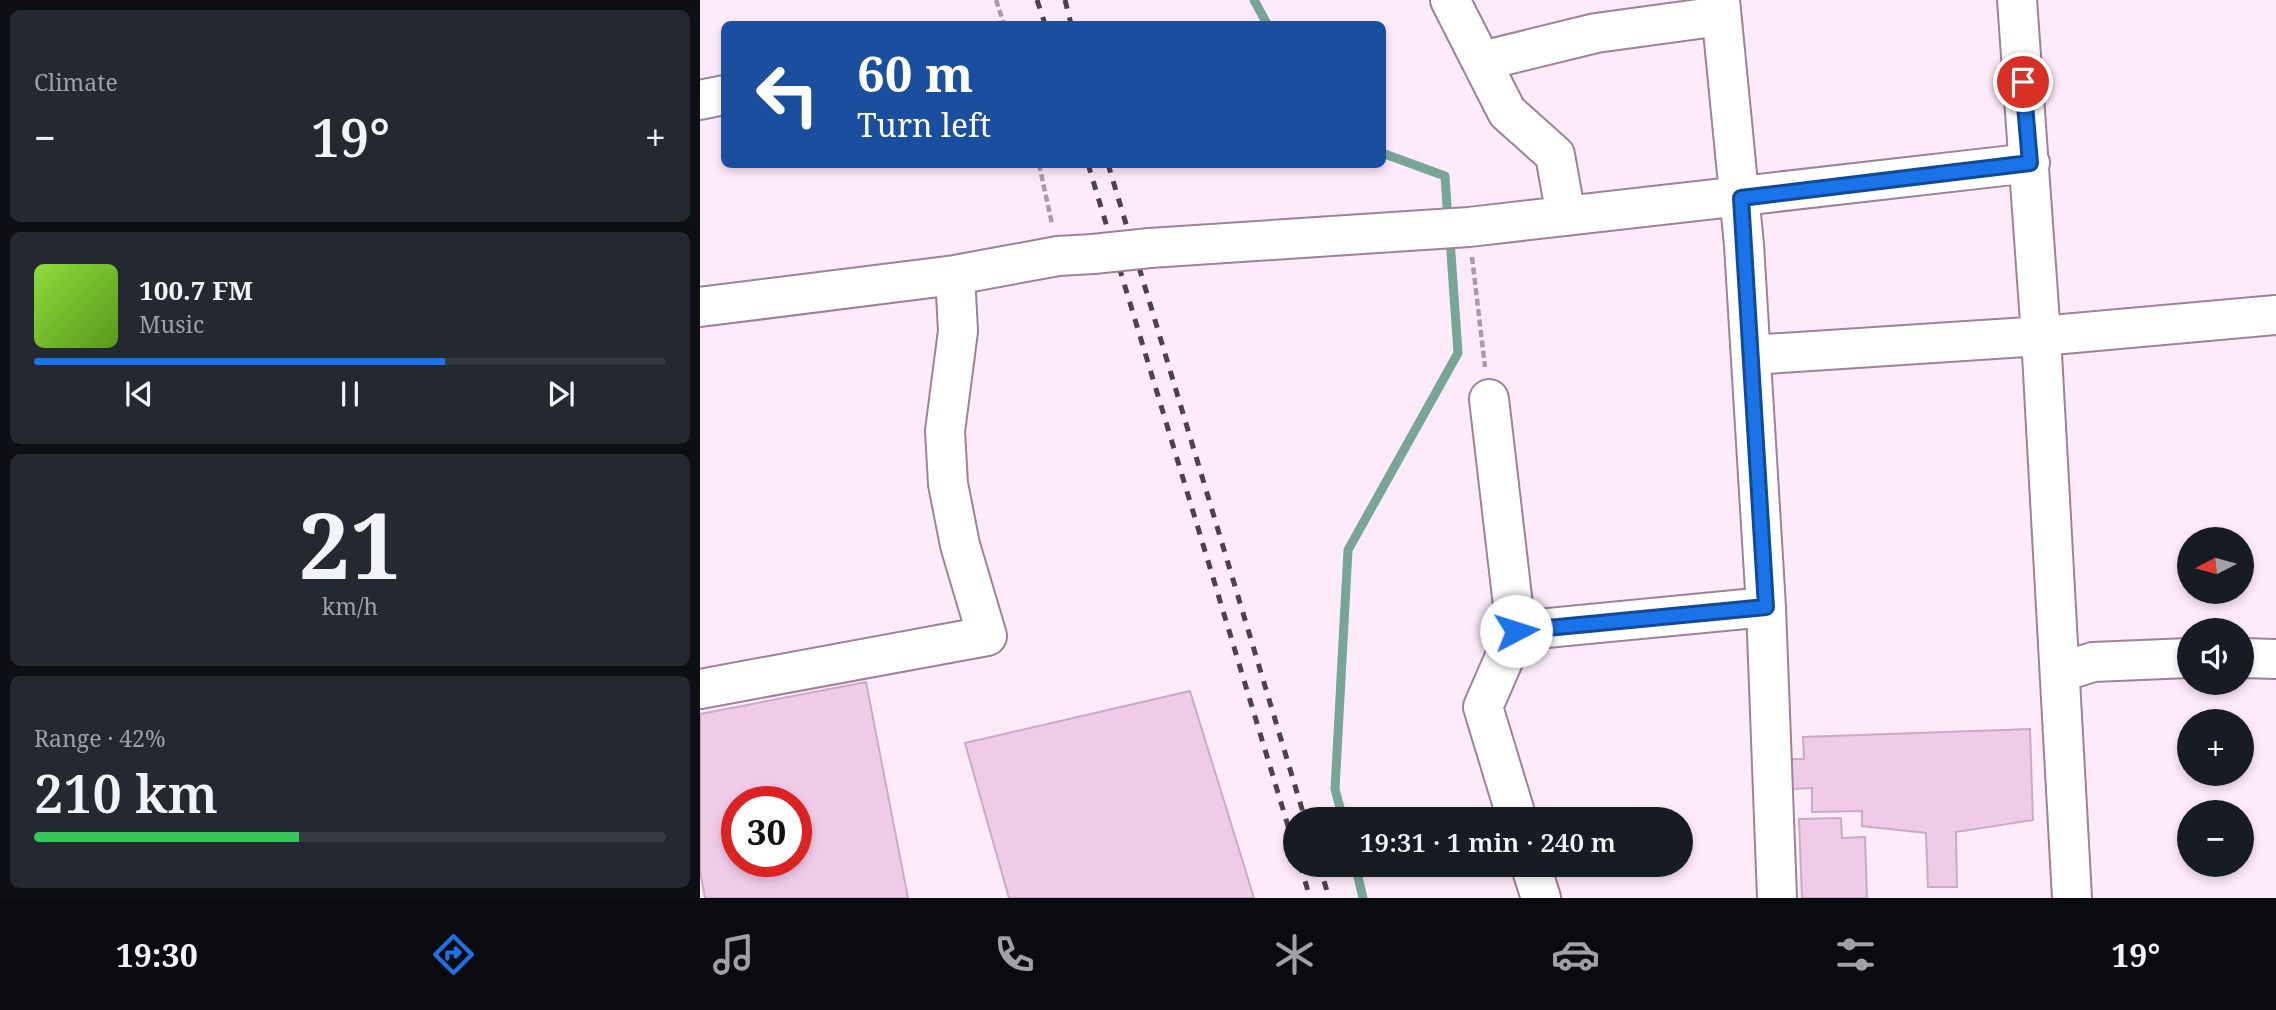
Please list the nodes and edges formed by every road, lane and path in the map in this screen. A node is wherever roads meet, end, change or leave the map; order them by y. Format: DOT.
graph roads {
  1 [pos="996,0"];
  2 [pos="1450,0"];
  3 [pos="2017,0"];
  4 [pos="1721,8"];
  5 [pos="1003,21"];
  6 [pos="1482,61"];
  7 [pos="721,96"];
  8 [pos="700,100"];
  9 [pos="2030,163"];
  10 [pos="1041,168"];
  11 [pos="1741,198"];
  12 [pos="1566,216"];
  13 [pos="1469,227"];
  14 [pos="1076,255"];
  15 [pos="955,275"];
  16 [pos="700,307"];
  17 [pos="2276,315"];
  18 [pos="2041,336"];
  19 [pos="1751,355"];
  20 [pos="1489,399"];
  21 [pos="1766,607"];
  22 [pos="1516,631"];
  23 [pos="2177,658"];
  24 [pos="2254,658"];
  25 [pos="2276,659"];
  26 [pos="2061,672"];
  27 [pos="700,688"];
  28 [pos="1513,807"];
  29 [pos="1535,877"];
  30 [pos="1541,898"];
  31 [pos="1777,898"];
  32 [pos="2072,898"];
  1 -- 5 [label="path"];
  2 -- 6 [label="street"];
  3 -- 9 [label="street"];
  4 -- 6 [label="street"];
  4 -- 11 [label="street"];
  6 -- 12 [label="street"];
  7 -- 8 [label="street"];
  9 -- 11 [label="street"];
  9 -- 18 [label="street"];
  10 -- 14 [label="path"];
  11 -- 12 [label="street"];
  11 -- 19 [label="street"];
  12 -- 13 [label="street"];
  13 -- 14 [label="street, bridge"];
  13 -- 20 [label="path"];
  14 -- 15 [label="street"];
  15 -- 16 [label="street"];
  15 -- 27 [label="street"];
  17 -- 18 [label="street"];
  18 -- 19 [label="street"];
  18 -- 26 [label="street"];
  19 -- 21 [label="street"];
  20 -- 22 [label="street"];
  21 -- 22 [label="street"];
  21 -- 31 [label="street"];
  22 -- 28 [label="street"];
  23 -- 26 [label="street"];
  24 -- 25 [label="street"];
  26 -- 32 [label="street"];
  29 -- 30 [label="street"];
}
